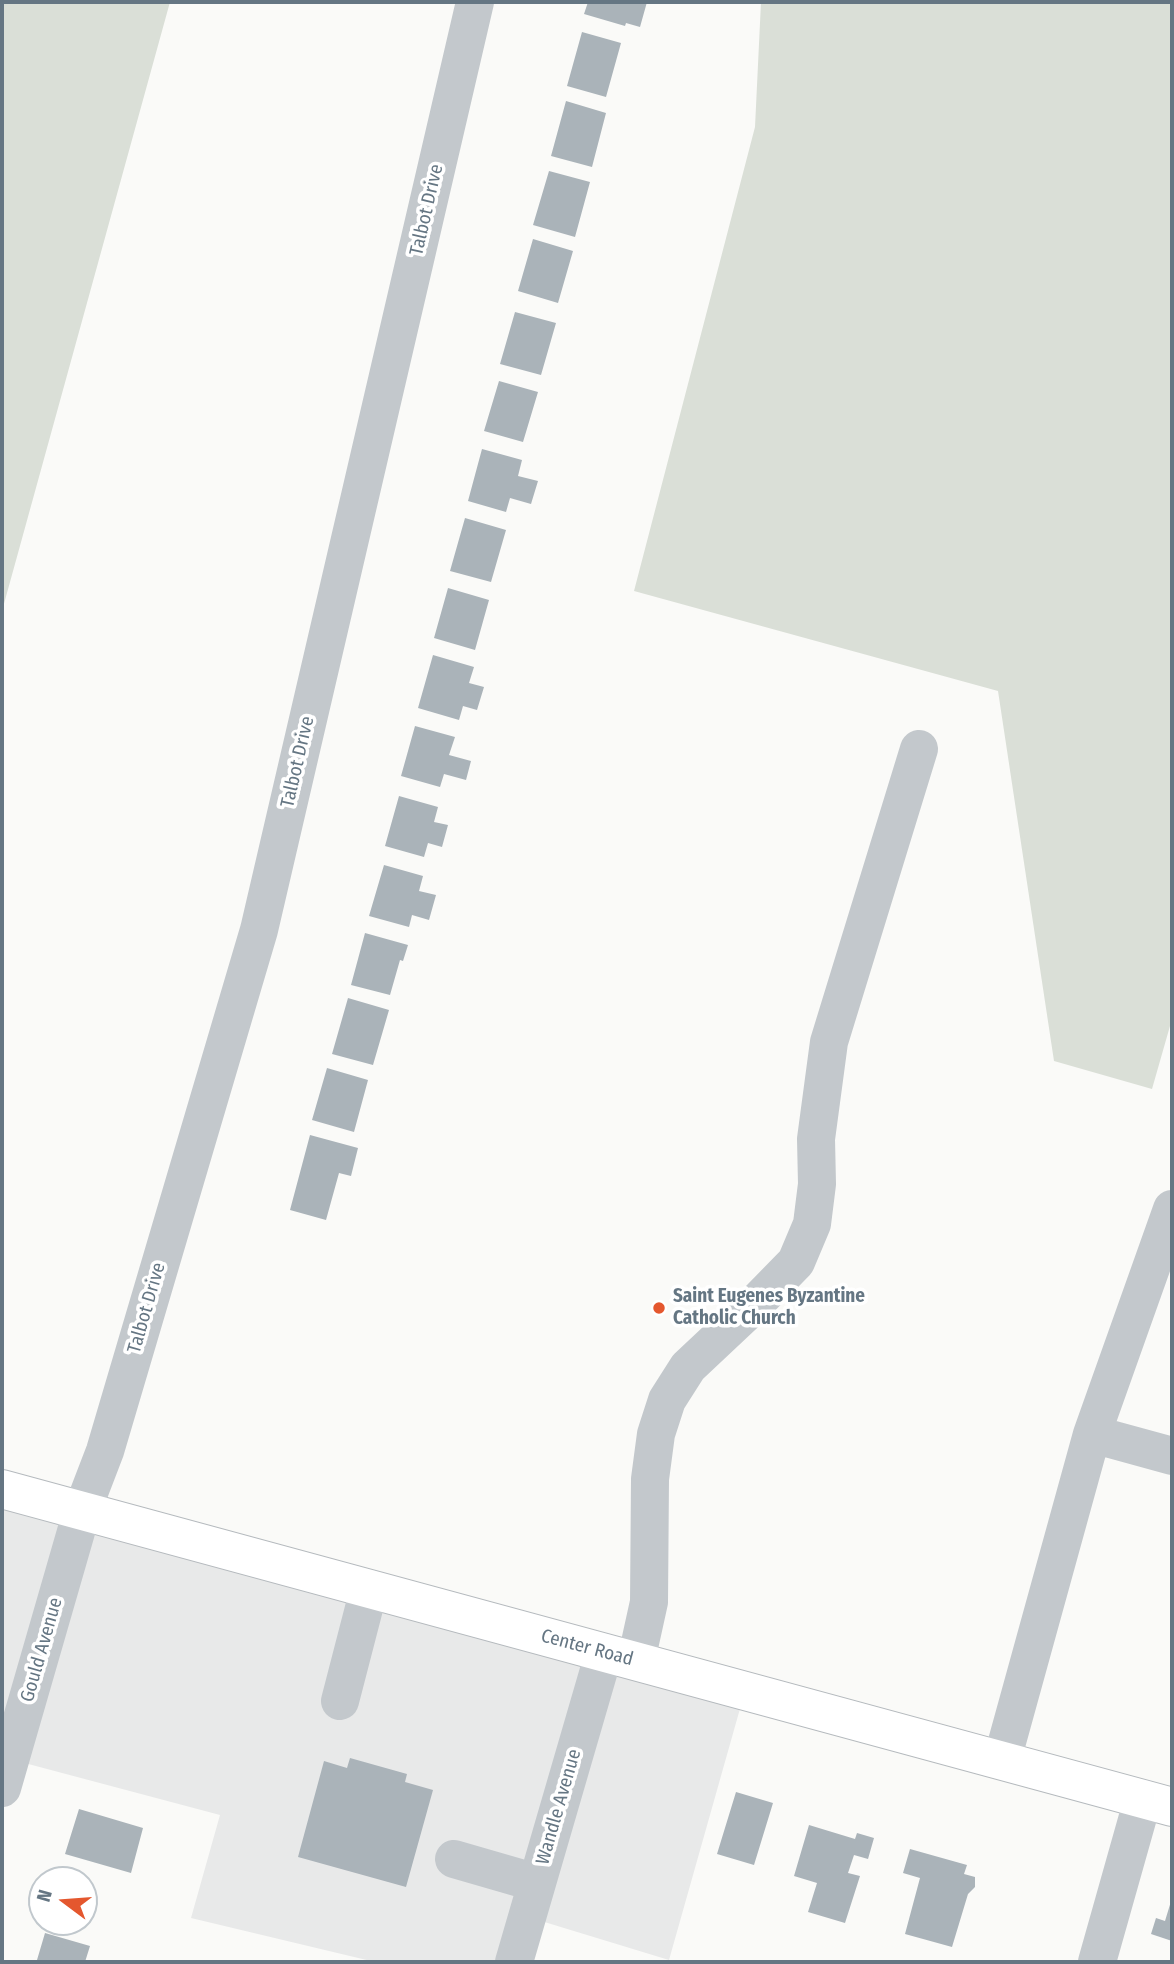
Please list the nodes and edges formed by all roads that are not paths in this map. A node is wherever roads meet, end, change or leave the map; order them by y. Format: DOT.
graph roads {
  1 [pos="475,2"];
  2 [pos="919,749"];
  3 [pos="1172,1209"];
  4 [pos="1165,1253"];
  5 [pos="1092,1434"];
  6 [pos="1172,1456"];
  7 [pos="2,1489"];
  8 [pos="82,1511"];
  9 [pos="369,1589"];
  10 [pos="620,1657"];
  11 [pos="340,1701"];
  12 [pos="1002,1760"];
  13 [pos="2,1788"];
  14 [pos="1158,1803"];
  15 [pos="454,1859"];
  16 [pos="537,1883"];
  17 [pos="514,1962"];
  18 [pos="1097,1962"];
  1 -- 8 [label="street, Talbot Drive"];
  2 -- 10 [label="street, Wandle Avenue"];
  3 -- 4 [label="street"];
  4 -- 5 [label="street"];
  5 -- 6 [label="street"];
  5 -- 12 [label="street"];
  7 -- 8 [label="main road, Center Road"];
  8 -- 9 [label="main road, Center Road"];
  8 -- 13 [label="street, Gould Avenue"];
  9 -- 10 [label="main road, Center Road"];
  9 -- 11 [label="street"];
  10 -- 12 [label="main road, Center Road"];
  10 -- 16 [label="street, Wandle Avenue"];
  12 -- 14 [label="main road, Center Road"];
  14 -- 18 [label="street"];
  15 -- 16 [label="street"];
  16 -- 17 [label="street, Wandle Avenue"];
}
